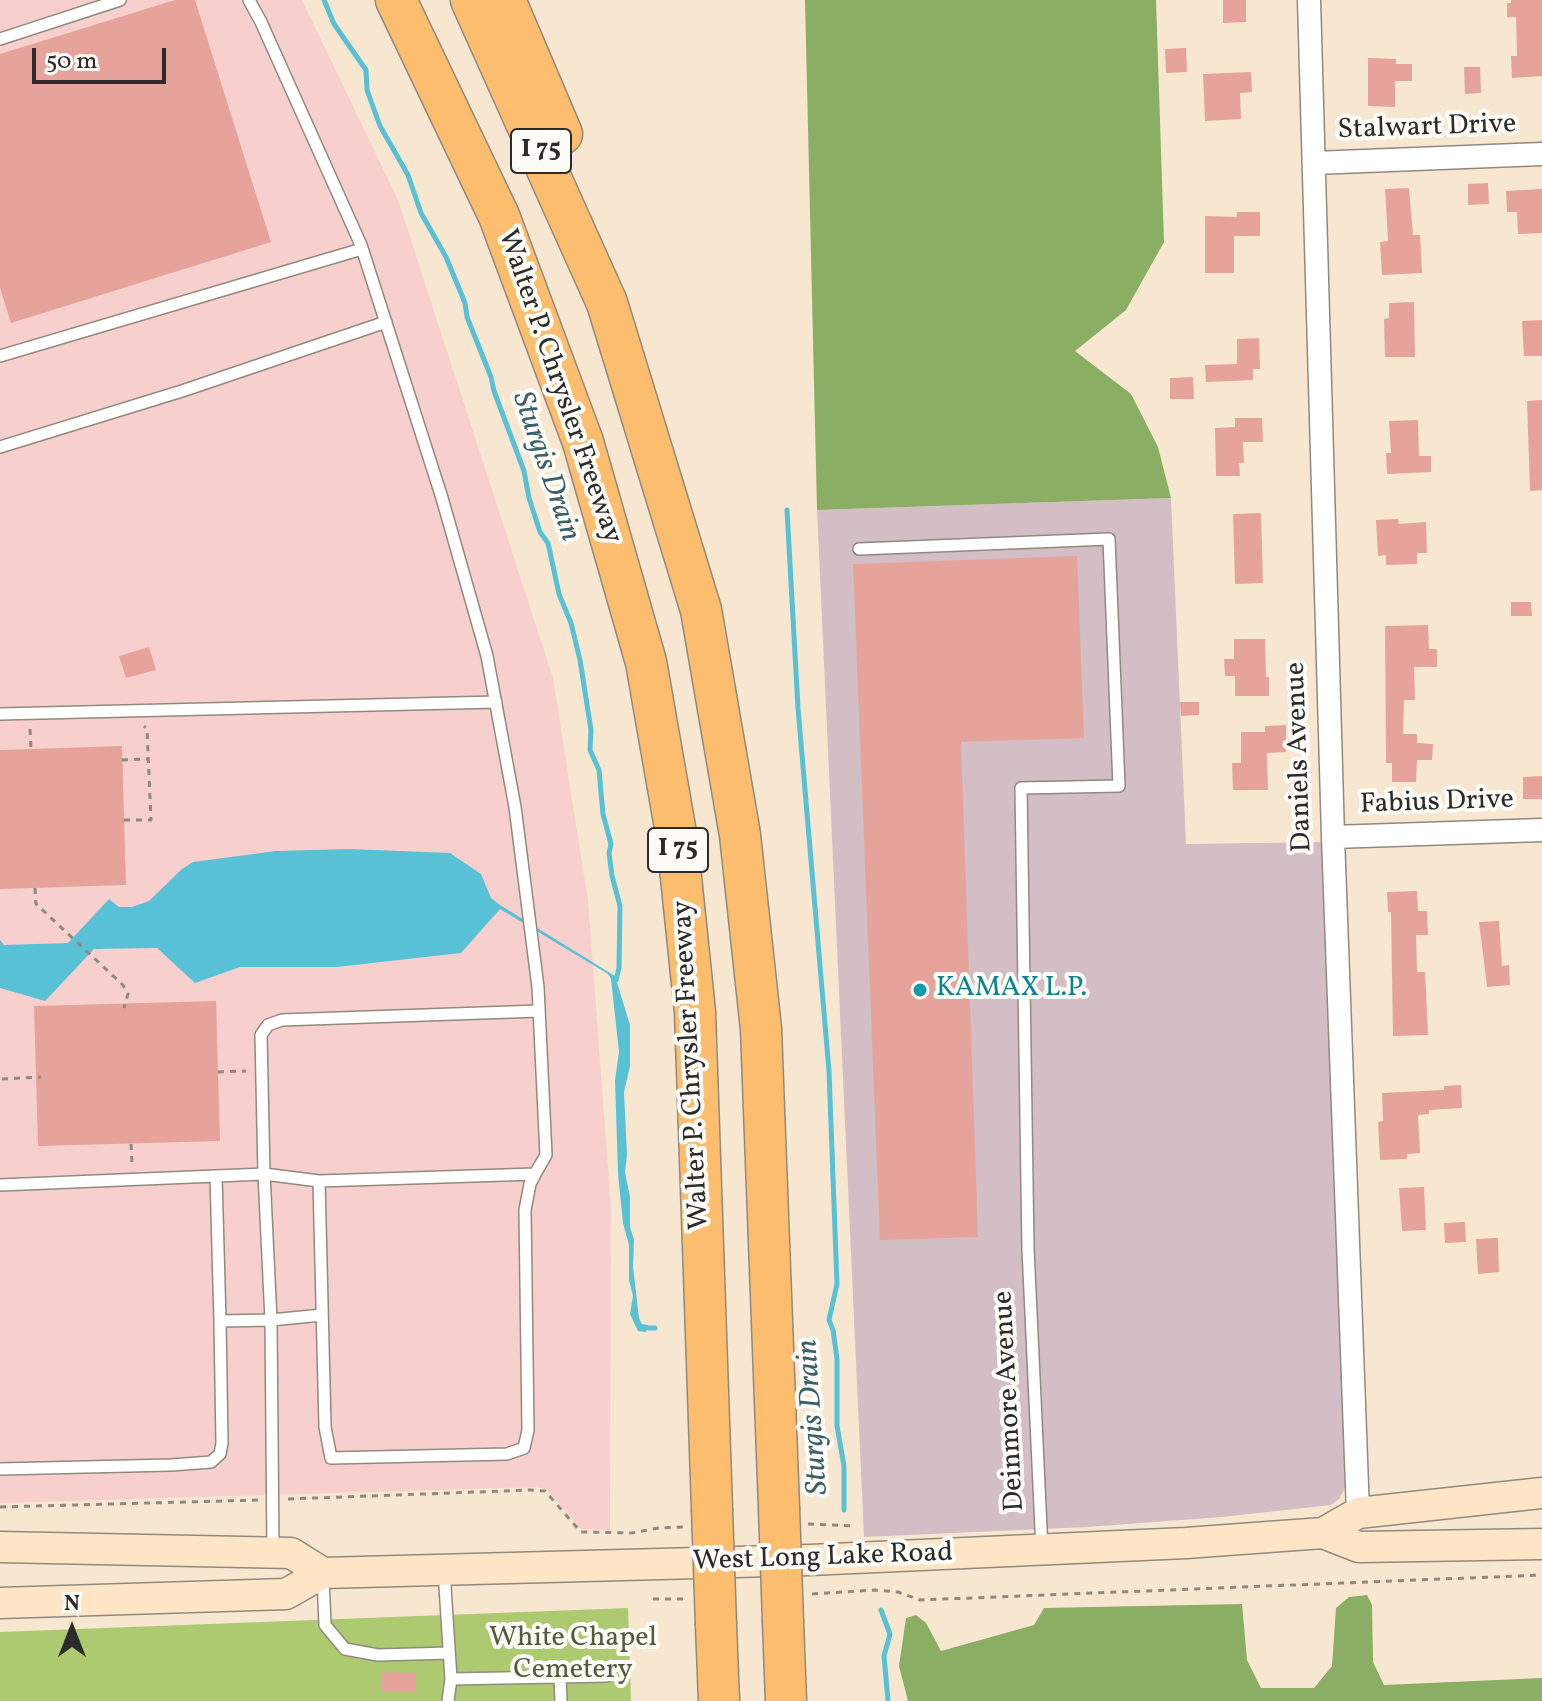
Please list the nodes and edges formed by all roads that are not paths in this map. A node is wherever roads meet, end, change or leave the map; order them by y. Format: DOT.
graph roads {
  1 [pos="70,0"];
  2 [pos="120,0"];
  3 [pos="249,0"];
  4 [pos="396,0"];
  5 [pos="471,0"];
  6 [pos="505,0"];
  7 [pos="1309,0"];
  8 [pos="74,14"];
  9 [pos="0,39"];
  10 [pos="1542,154"];
  11 [pos="1314,163"];
  12 [pos="362,249"];
  13 [pos="607,303"];
  14 [pos="386,322"];
  15 [pos="0,356"];
  16 [pos="0,447"];
  17 [pos="859,549"];
  18 [pos="496,702"];
  19 [pos="0,714"];
  20 [pos="1542,830"];
  21 [pos="1333,837"];
  22 [pos="539,1011"];
  23 [pos="264,1174"];
  24 [pos="535,1174"];
  25 [pos="216,1176"];
  26 [pos="319,1181"];
  27 [pos="0,1185"];
  28 [pos="322,1315"];
  29 [pos="271,1320"];
  30 [pos="220,1321"];
  31 [pos="0,1469"];
  32 [pos="1542,1493"];
  33 [pos="1505,1497"];
  34 [pos="1358,1513"];
  35 [pos="1323,1533"];
  36 [pos="1528,1545"];
  37 [pos="0,1547"];
  38 [pos="76,1548"];
  39 [pos="1042,1550"];
  40 [pos="273,1552"];
  41 [pos="444,1570"];
  42 [pos="323,1573"];
  43 [pos="61,1601"];
  44 [pos="0,1603"];
  45 [pos="449,1653"];
  46 [pos="607,1676"];
  47 [pos="560,1677"];
  48 [pos="451,1679"];
  49 [pos="448,1701"];
  50 [pos="561,1701"];
  51 [pos="719,1701"];
  52 [pos="786,1701"];
  1 -- 8 [label="lane"];
  2 -- 8 [label="lane"];
  3 -- 12 [label="lane"];
  4 -- 51 [label="highway, Walter P. Chrysler Freeway / I 75, bridge"];
  5 -- 13 [label="highway, I 75"];
  6 -- 13 [label="highway"];
  7 -- 11 [label="street, Daniels Avenue"];
  8 -- 9 [label="lane"];
  10 -- 11 [label="street, Stalwart Drive"];
  11 -- 21 [label="street, Daniels Avenue"];
  12 -- 14 [label="lane"];
  12 -- 15 [label="lane"];
  13 -- 52 [label="highway, I 75, bridge"];
  14 -- 16 [label="lane"];
  14 -- 18 [label="lane"];
  17 -- 39 [label="lane, Deinmore Avenue"];
  18 -- 19 [label="lane"];
  18 -- 22 [label="lane"];
  20 -- 21 [label="street, Fabius Drive"];
  21 -- 34 [label="street, Daniels Avenue"];
  22 -- 23 [label="lane"];
  22 -- 24 [label="lane"];
  23 -- 25 [label="lane"];
  23 -- 26 [label="lane"];
  23 -- 29 [label="lane"];
  24 -- 26 [label="lane"];
  24 -- 28 [label="lane"];
  25 -- 27 [label="lane"];
  25 -- 30 [label="lane"];
  26 -- 28 [label="lane"];
  28 -- 29 [label="lane"];
  29 -- 30 [label="lane"];
  29 -- 40 [label="lane"];
  30 -- 31 [label="lane"];
  32 -- 33 [label="main road, West Long Lake Road"];
  33 -- 34 [label="main road, West Long Lake Road"];
  33 -- 36 [label="main road"];
  34 -- 35 [label="main road, West Long Lake Road"];
  35 -- 36 [label="main road, West Long Lake Road"];
  35 -- 39 [label="main road, West Long Lake Road"];
  37 -- 38 [label="main road"];
  38 -- 40 [label="main road"];
  38 -- 43 [label="main road"];
  39 -- 41 [label="main road, West Long Lake Road"];
  40 -- 42 [label="main road"];
  41 -- 42 [label="main road, West Long Lake Road"];
  41 -- 45 [label="lane"];
  42 -- 43 [label="main road, West Long Lake Road"];
  42 -- 45 [label="lane"];
  43 -- 44 [label="main road, West Long Lake Road"];
  45 -- 48 [label="lane"];
  46 -- 47 [label="lane"];
  47 -- 48 [label="lane"];
  47 -- 50 [label="lane"];
  48 -- 49 [label="lane"];
}
